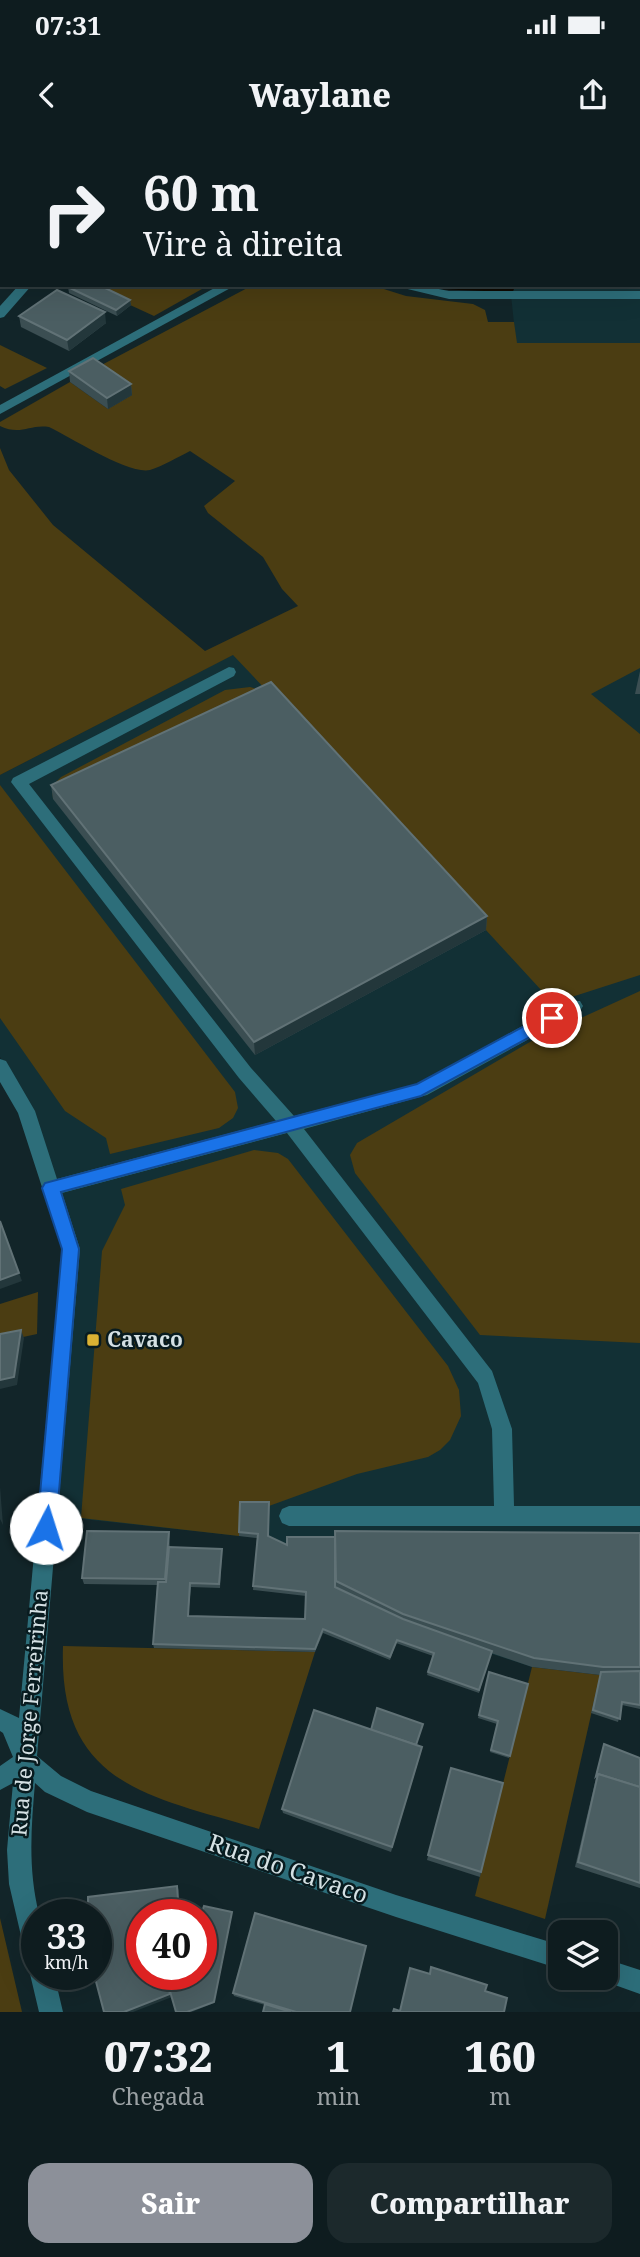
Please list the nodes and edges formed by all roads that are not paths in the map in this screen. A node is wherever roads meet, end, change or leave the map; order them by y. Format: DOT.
graph roads {
  1 [pos="24,287"];
  2 [pos="226,287"];
  3 [pos="407,287"];
  4 [pos="558,290"];
  5 [pos="640,295"];
  6 [pos="0,314"];
  7 [pos="0,410"];
  8 [pos="229,672"];
  9 [pos="574,1006"];
  10 [pos="0,1066"];
  11 [pos="290,1124"];
  12 [pos="51,1188"];
  13 [pos="289,1516"];
  14 [pos="504,1516"];
  15 [pos="640,1516"];
  16 [pos="0,1720"];
  17 [pos="26,1761"];
  18 [pos="0,1779"];
  19 [pos="24,1899"];
  20 [pos="548,1953"];
  21 [pos="618,1975"];
  22 [pos="640,1982"];
  23 [pos="46,1990"];
  24 [pos="51,2012"];
  1 -- 6 [label="street"];
  2 -- 7 [label="street"];
  3 -- 4 [label="street"];
  4 -- 5 [label="street"];
  8 -- 11 [label="street"];
  9 -- 11 [label="street"];
  10 -- 12 [label="street, Rua de Jorge Ferreirinha"];
  11 -- 12 [label="street"];
  11 -- 14 [label="street"];
  12 -- 17 [label="street, Rua de Jorge Ferreirinha"];
  13 -- 14 [label="street"];
  14 -- 15 [label="street"];
  16 -- 17 [label="street"];
  17 -- 18 [label="street"];
  17 -- 19 [label="street, Rua de Jorge Ferreirinha"];
  17 -- 20 [label="street, Rua do Cavaco"];
  21 -- 22 [label="street"];
  23 -- 24 [label="street"];
}
